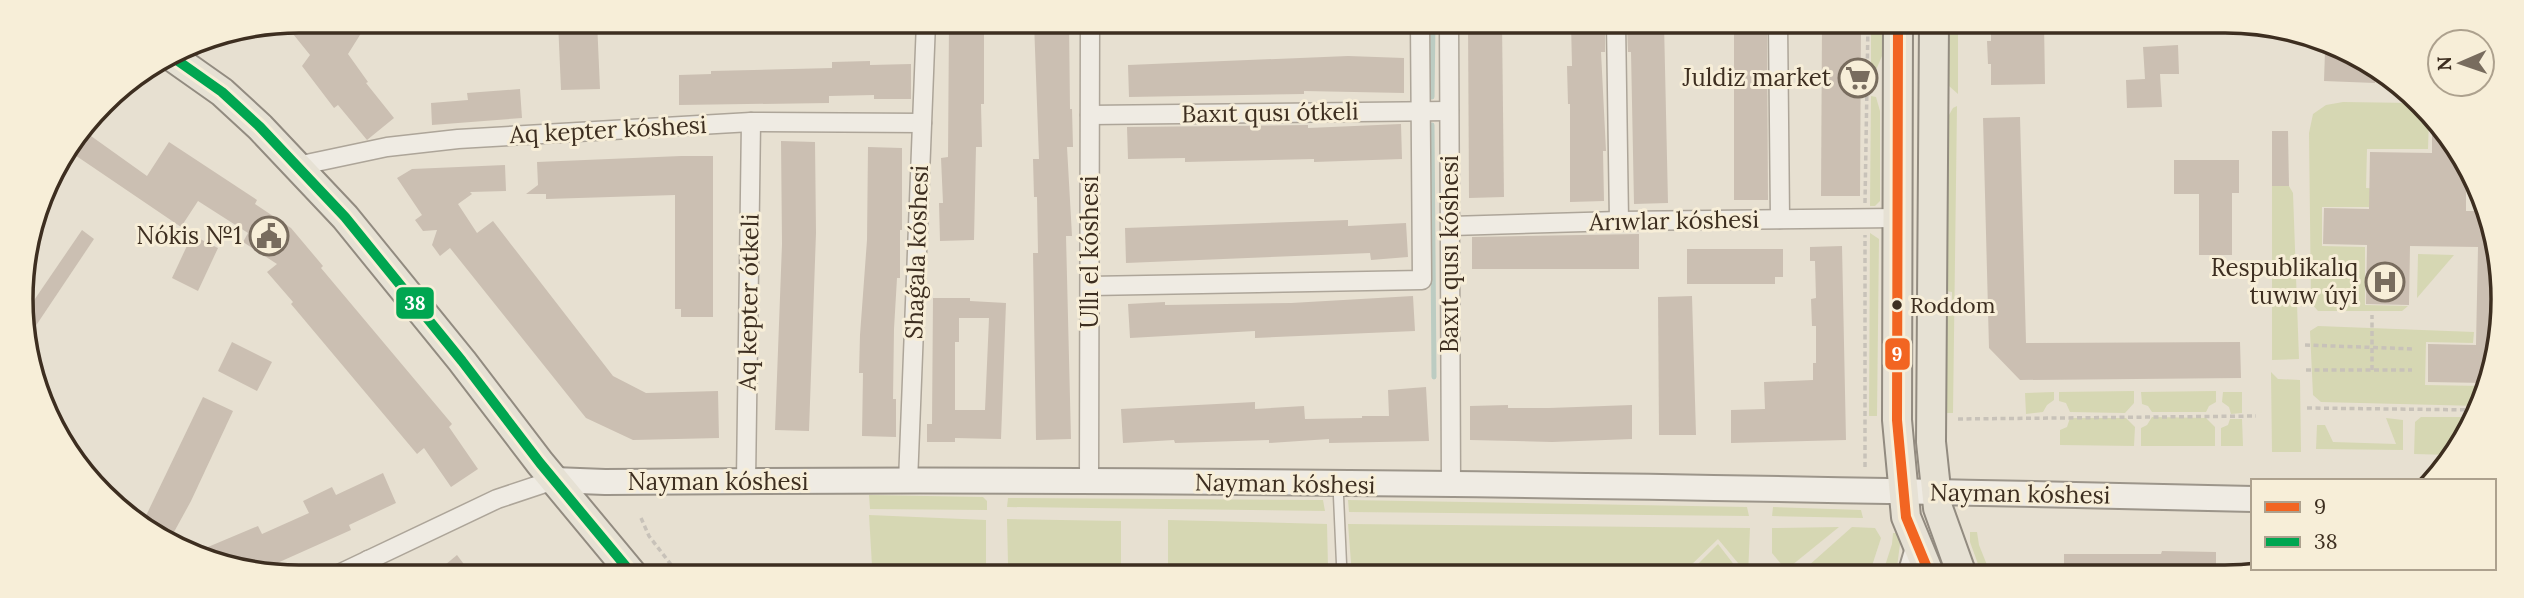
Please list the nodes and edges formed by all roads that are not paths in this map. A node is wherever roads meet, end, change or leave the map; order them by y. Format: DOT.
graph roads {
  1 [pos="926,33"];
  2 [pos="1090,33"];
  3 [pos="1420,33"];
  4 [pos="1449,33"];
  5 [pos="1616,33"];
  6 [pos="1778,33"];
  7 [pos="1898,33"];
  8 [pos="1934,33"];
  9 [pos="179,62"];
  10 [pos="1422,111"];
  11 [pos="1450,111"];
  12 [pos="1090,115"];
  13 [pos="751,122"];
  14 [pos="922,123"];
  15 [pos="297,166"];
  16 [pos="1897,218"];
  17 [pos="1780,219"];
  18 [pos="1619,221"];
  19 [pos="1451,226"];
  20 [pos="1090,286"];
  21 [pos="554,480"];
  22 [pos="746,481"];
  23 [pos="1089,481"];
  24 [pos="908,482"];
  25 [pos="1338,484"];
  26 [pos="1451,485"];
  27 [pos="1903,491"];
  28 [pos="1934,492"];
  29 [pos="2251,499"];
  30 [pos="1948,540"];
  31 [pos="368,560"];
  32 [pos="1914,562"];
  33 [pos="358,565"];
  34 [pos="372,565"];
  35 [pos="625,565"];
  36 [pos="1342,565"];
  37 [pos="1958,565"];
  1 -- 14 [label="street, Shaǵala kóshesi"];
  2 -- 12 [label="street, Ullı el kóshesi"];
  3 -- 10 [label="street, Baxıt qusı kóshesi"];
  4 -- 11 [label="street, Baxıt qusı kóshesi"];
  5 -- 18 [label="street"];
  6 -- 17 [label="street"];
  7 -- 16 [label="main road"];
  8 -- 28 [label="main road"];
  9 -- 15 [label="main road"];
  10 -- 11 [label="street, Baxıt qusı ótkeli"];
  10 -- 12 [label="street, Baxıt qusı ótkeli"];
  10 -- 20 [label="street, Baxıt qusı kóshesi"];
  11 -- 19 [label="street, Baxıt qusı kóshesi"];
  12 -- 20 [label="street, Ullı el kóshesi"];
  13 -- 14 [label="street, Aq kepter kóshesi"];
  13 -- 15 [label="street, Aq kepter kóshesi"];
  13 -- 22 [label="street, Aq kepter ótkeli"];
  14 -- 24 [label="street, Shaǵala kóshesi"];
  15 -- 21 [label="main road"];
  16 -- 17 [label="street, Arıwlar kóshesi"];
  16 -- 27 [label="main road"];
  17 -- 18 [label="street, Arıwlar kóshesi"];
  18 -- 19 [label="street, Arıwlar kóshesi"];
  19 -- 26 [label="street, Baxıt qusı kóshesi"];
  20 -- 23 [label="street, Ullı el kóshesi"];
  21 -- 22 [label="main road, Nayman kóshesi"];
  21 -- 31 [label="street, Nayman kóshesi"];
  21 -- 35 [label="main road"];
  22 -- 24 [label="main road, Nayman kóshesi"];
  23 -- 24 [label="main road, Nayman kóshesi"];
  23 -- 25 [label="main road, Nayman kóshesi"];
  25 -- 26 [label="main road, Nayman kóshesi"];
  25 -- 36 [label="lane"];
  26 -- 27 [label="main road, Nayman kóshesi"];
  27 -- 28 [label="main road, Nayman kóshesi"];
  27 -- 32 [label="main road"];
  28 -- 29 [label="main road, Nayman kóshesi"];
  28 -- 30 [label="main road"];
  30 -- 32 [label="main road"];
  30 -- 37 [label="main road"];
  31 -- 33 [label="street, Nayman kóshesi"];
  31 -- 34 [label="street"];
}
